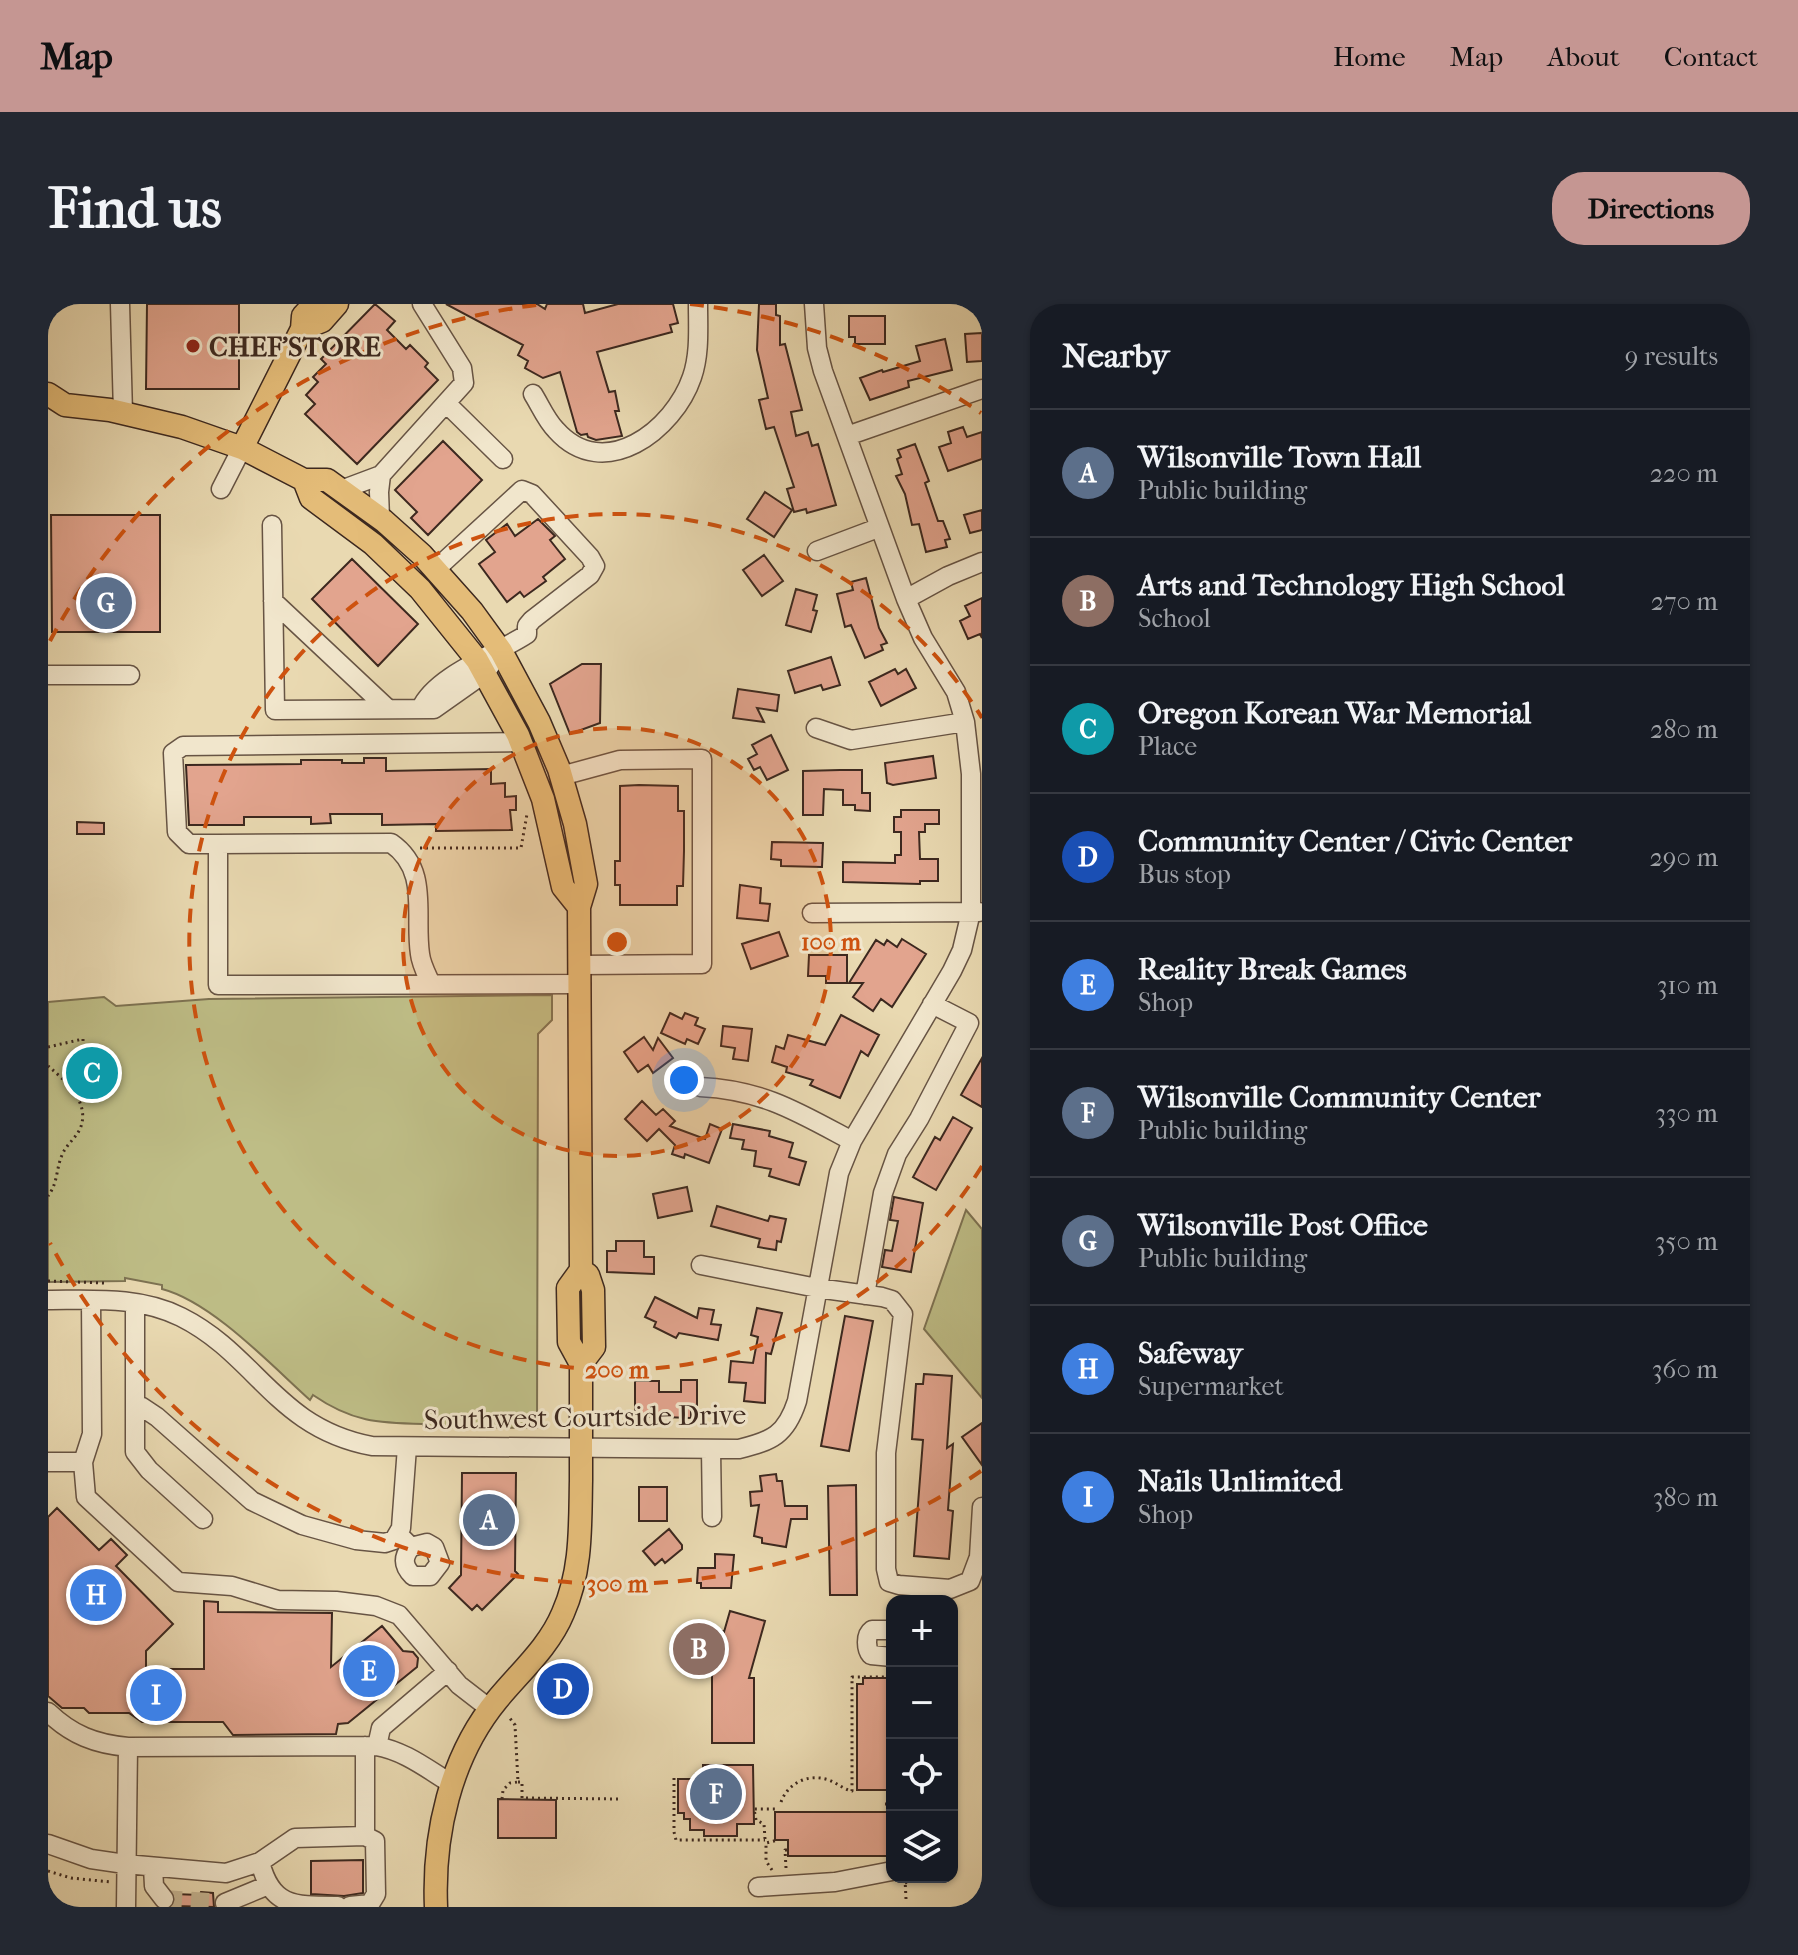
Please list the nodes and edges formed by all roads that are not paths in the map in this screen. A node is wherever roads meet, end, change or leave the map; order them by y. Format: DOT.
graph roads {
  1 [pos="120,304"];
  2 [pos="314,304"];
  3 [pos="337,304"];
  4 [pos="422,304"];
  5 [pos="698,304"];
  6 [pos="814,304"];
  7 [pos="302,329"];
  8 [pos="982,389"];
  9 [pos="533,394"];
  10 [pos="447,404"];
  11 [pos="54,405"];
  12 [pos="123,413"];
  13 [pos="847,436"];
  14 [pos="242,448"];
  15 [pos="503,459"];
  16 [pos="381,475"];
  17 [pos="304,480"];
  18 [pos="221,489"];
  19 [pos="341,490"];
  20 [pos="380,518"];
  21 [pos="272,525"];
  22 [pos="878,528"];
  23 [pos="817,551"];
  24 [pos="982,562"];
  25 [pos="436,569"];
  26 [pos="906,599"];
  27 [pos="273,601"];
  28 [pos="501,651"];
  29 [pos="481,666"];
  30 [pos="48,675"];
  31 [pos="130,675"];
  32 [pos="387,708"];
  33 [pos="965,722"];
  34 [pos="816,728"];
  35 [pos="521,742"];
  36 [pos="561,776"];
  37 [pos="218,844"];
  38 [pos="579,907"];
  39 [pos="976,912"];
  40 [pos="812,913"];
  41 [pos="581,974"];
  42 [pos="431,984"];
  43 [pos="932,1004"];
  44 [pos="700,1087"];
  45 [pos="852,1141"];
  46 [pos="701,1265"];
  47 [pos="817,1288"];
  48 [pos="865,1295"];
  49 [pos="48,1300"];
  50 [pos="91,1300"];
  51 [pos="135,1303"];
  52 [pos="135,1406"];
  53 [pos="407,1447"];
  54 [pos="581,1447"];
  55 [pos="711,1449"];
  56 [pos="48,1462"];
  57 [pos="83,1462"];
  58 [pos="982,1507"];
  59 [pos="712,1517"];
  60 [pos="203,1519"];
  61 [pos="886,1630"];
  62 [pos="886,1656"];
  63 [pos="448,1671"];
  64 [pos="48,1712"];
  65 [pos="499,1713"];
  66 [pos="371,1746"];
  67 [pos="128,1747"];
  68 [pos="452,1784"];
  69 [pos="365,1836"];
  70 [pos="48,1844"];
  71 [pos="260,1862"];
  72 [pos="125,1864"];
  73 [pos="153,1867"];
  74 [pos="886,1878"];
  75 [pos="266,1886"];
  76 [pos="758,1887"];
  77 [pos="164,1899"];
  78 [pos="225,1903"];
  79 [pos="344,1906"];
  80 [pos="126,1907"];
  81 [pos="436,1907"];
  1 -- 12 [label="street"];
  2 -- 7 [label="main road"];
  3 -- 7 [label="main road"];
  4 -- 10 [label="street"];
  5 -- 9 [label="street"];
  6 -- 13 [label="street, Southwest Courtside Drive"];
  7 -- 14 [label="main road"];
  8 -- 13 [label="street"];
  10 -- 15 [label="street"];
  10 -- 16 [label="street"];
  11 -- 12 [label="main road"];
  12 -- 14 [label="main road"];
  13 -- 22 [label="street, Southwest Courtside Drive"];
  14 -- 17 [label="main road"];
  14 -- 18 [label="street"];
  16 -- 19 [label="street"];
  16 -- 20 [label="street"];
  17 -- 19 [label="main road"];
  17 -- 29 [label="main road"];
  19 -- 20 [label="main road"];
  20 -- 25 [label="main road"];
  21 -- 27 [label="street"];
  22 -- 23 [label="street"];
  22 -- 26 [label="street, Southwest Courtside Drive"];
  24 -- 26 [label="street"];
  25 -- 28 [label="main road"];
  25 -- 28 [label="street"];
  26 -- 33 [label="street, Southwest Courtside Drive"];
  27 -- 32 [label="street"];
  27 -- 32 [label="street"];
  28 -- 29 [label="street"];
  28 -- 36 [label="main road"];
  29 -- 32 [label="street"];
  29 -- 35 [label="main road"];
  30 -- 31 [label="street"];
  33 -- 34 [label="street"];
  33 -- 39 [label="street, Southwest Courtside Drive"];
  35 -- 37 [label="street"];
  35 -- 38 [label="main road"];
  36 -- 38 [label="main road"];
  36 -- 41 [label="street"];
  37 -- 42 [label="street"];
  37 -- 42 [label="street"];
  38 -- 41 [label="main road"];
  39 -- 40 [label="street"];
  39 -- 43 [label="street, Southwest Courtside Drive"];
  41 -- 42 [label="street"];
  41 -- 54 [label="main road"];
  43 -- 45 [label="street, Southwest Courtside Drive"];
  43 -- 48 [label="street"];
  44 -- 45 [label="street"];
  45 -- 47 [label="street, Southwest Courtside Drive"];
  46 -- 47 [label="street"];
  47 -- 48 [label="street"];
  47 -- 55 [label="street, Southwest Courtside Drive"];
  48 -- 58 [label="street"];
  49 -- 50 [label="street, Southwest Courtside Drive"];
  50 -- 51 [label="street, Southwest Courtside Drive"];
  50 -- 57 [label="street"];
  51 -- 52 [label="street"];
  51 -- 53 [label="street, Southwest Courtside Drive"];
  52 -- 53 [label="street"];
  52 -- 60 [label="street"];
  53 -- 54 [label="street, Southwest Courtside Drive"];
  54 -- 55 [label="street, Southwest Courtside Drive"];
  54 -- 65 [label="main road"];
  55 -- 59 [label="street"];
  56 -- 57 [label="street"];
  57 -- 63 [label="street"];
  61 -- 62 [label="street"];
  63 -- 65 [label="street"];
  63 -- 66 [label="street"];
  64 -- 67 [label="street"];
  65 -- 68 [label="main road"];
  66 -- 67 [label="street"];
  66 -- 68 [label="street"];
  66 -- 69 [label="street"];
  67 -- 72 [label="street"];
  68 -- 81 [label="main road"];
  69 -- 71 [label="street"];
  69 -- 79 [label="street"];
  70 -- 72 [label="street"];
  71 -- 73 [label="street"];
  71 -- 75 [label="street"];
  72 -- 73 [label="street"];
  72 -- 80 [label="street"];
  73 -- 77 [label="street"];
  74 -- 76 [label="street"];
  75 -- 78 [label="street"];
  75 -- 79 [label="street"];
}
